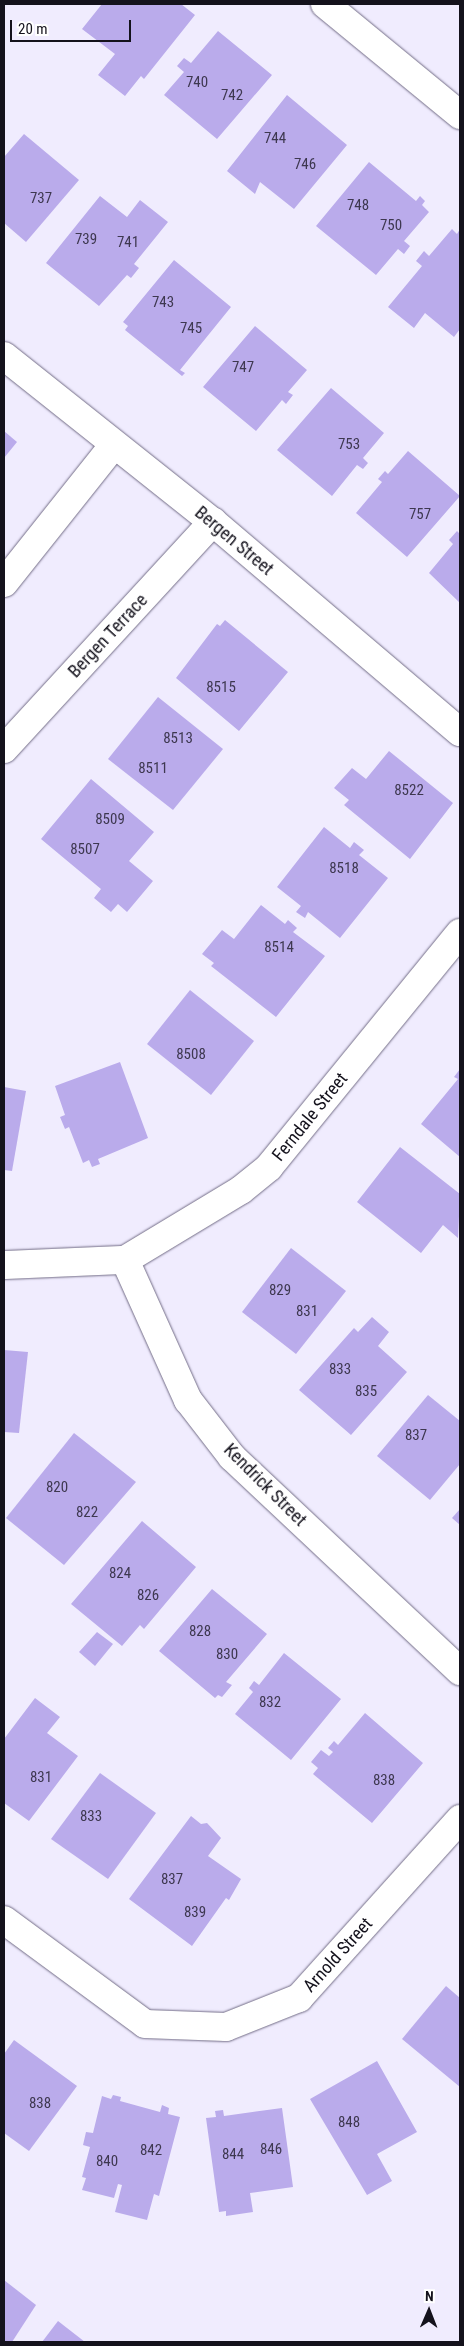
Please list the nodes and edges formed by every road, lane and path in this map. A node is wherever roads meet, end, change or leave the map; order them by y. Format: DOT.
graph roads {
  1 [pos="325,4"];
  2 [pos="460,115"];
  3 [pos="4,356"];
  4 [pos="113,446"];
  5 [pos="213,522"];
  6 [pos="4,583"];
  7 [pos="460,732"];
  8 [pos="4,749"];
  9 [pos="460,933"];
  10 [pos="125,1260"];
  11 [pos="4,1265"];
  12 [pos="460,1671"];
  13 [pos="460,1819"];
  14 [pos="4,1920"];
  1 -- 2 [label="street"];
  3 -- 4 [label="street, Bergen Street"];
  4 -- 5 [label="street, Bergen Street"];
  4 -- 6 [label="street"];
  5 -- 7 [label="street, Bergen Street"];
  5 -- 8 [label="street, Bergen Terrace"];
  9 -- 10 [label="street, Ferndale Street"];
  10 -- 11 [label="street"];
  10 -- 12 [label="street, Kendrick Street"];
  13 -- 14 [label="street, Arnold Street"];
}
